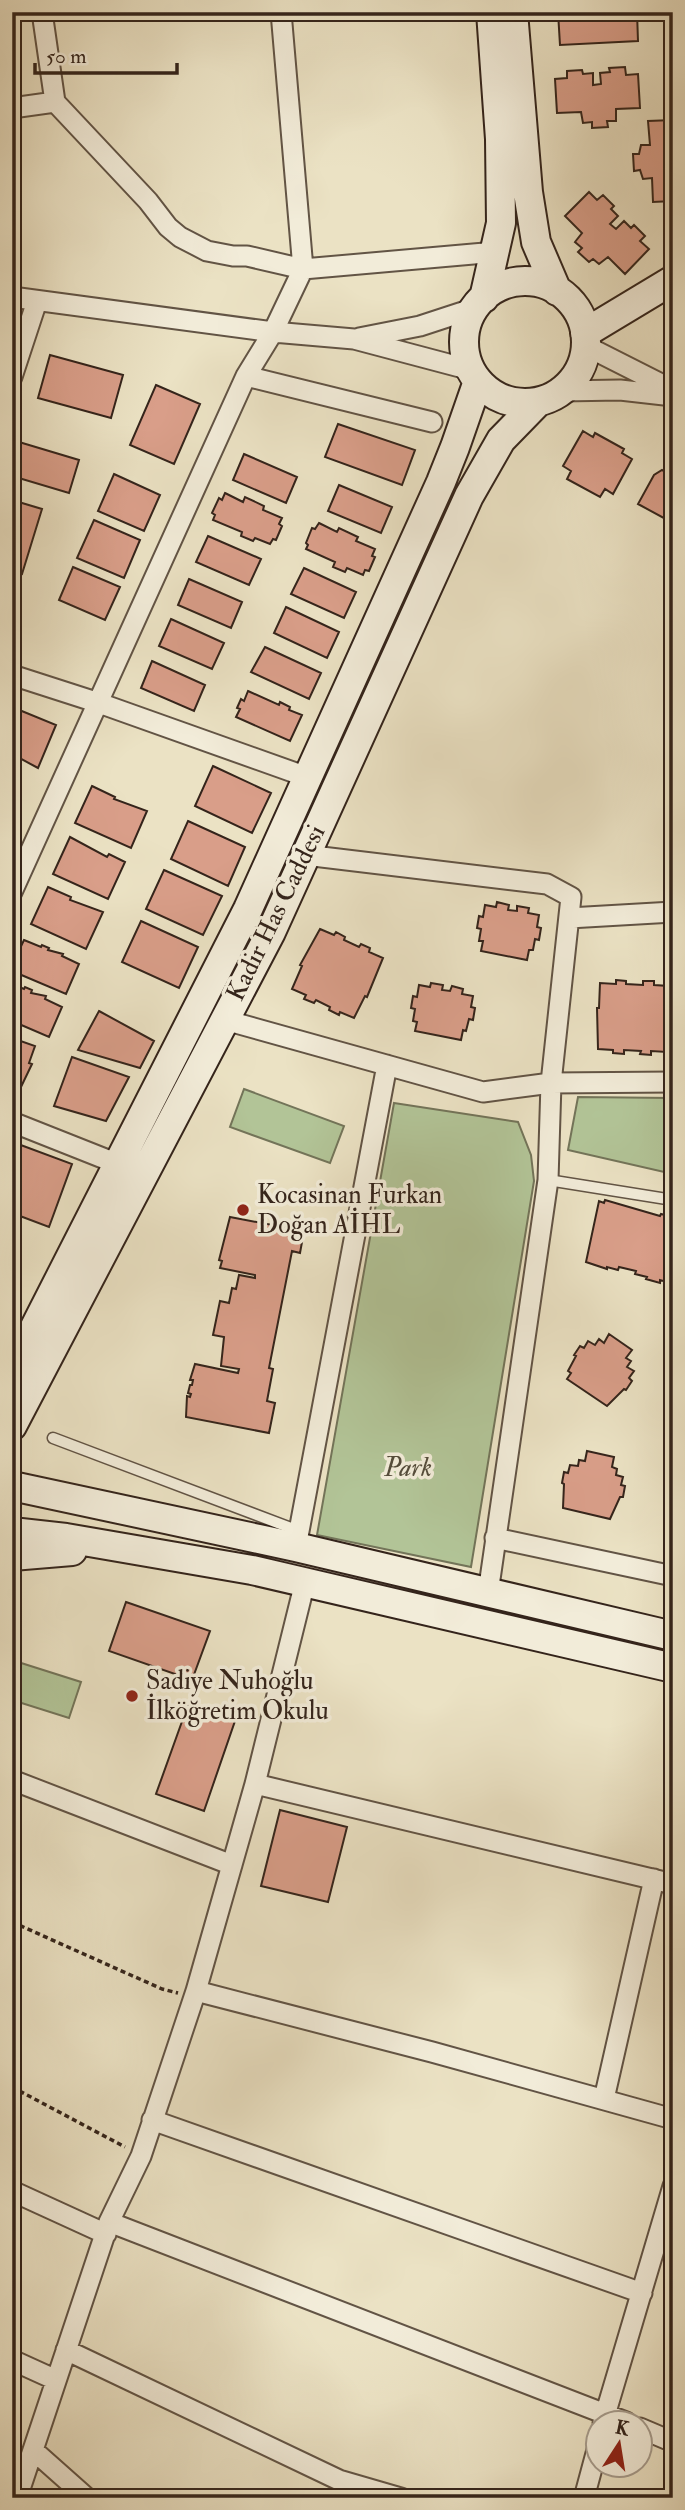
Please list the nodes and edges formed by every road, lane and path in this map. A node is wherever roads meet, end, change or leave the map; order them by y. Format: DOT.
graph roads {
  1 [pos="42,12"];
  2 [pos="281,12"];
  3 [pos="491,12"];
  4 [pos="513,12"];
  5 [pos="55,102"];
  6 [pos="12,108"];
  7 [pos="496,252"];
  8 [pos="303,269"];
  9 [pos="673,280"];
  10 [pos="557,291"];
  11 [pos="12,297"];
  12 [pos="37,301"];
  13 [pos="480,303"];
  14 [pos="273,332"];
  15 [pos="354,339"];
  16 [pos="586,339"];
  17 [pos="246,376"];
  18 [pos="475,376"];
  19 [pos="12,377"];
  20 [pos="673,390"];
  21 [pos="550,396"];
  22 [pos="673,396"];
  23 [pos="432,422"];
  24 [pos="12,675"];
  25 [pos="99,703"];
  26 [pos="307,777"];
  27 [pos="305,855"];
  28 [pos="12,892"];
  29 [pos="673,912"];
  30 [pos="569,918"];
  31 [pos="225,1020"];
  32 [pos="387,1065"];
  33 [pos="673,1082"];
  34 [pos="551,1083"];
  35 [pos="12,1122"];
  36 [pos="118,1164"];
  37 [pos="548,1180"];
  38 [pos="673,1200"];
  39 [pos="13,1370"];
  40 [pos="12,1426"];
  41 [pos="53,1438"];
  42 [pos="12,1486"];
  43 [pos="12,1532"];
  44 [pos="495,1538"];
  45 [pos="298,1539"];
  46 [pos="140,1551"];
  47 [pos="12,1556"];
  48 [pos="673,1576"];
  49 [pos="305,1583"];
  50 [pos="488,1593"];
  51 [pos="673,1636"];
  52 [pos="673,1668"];
  53 [pos="12,1780"];
  54 [pos="255,1784"];
  55 [pos="232,1865"];
  56 [pos="663,1881"];
  57 [pos="12,1922"];
  58 [pos="196,1991"];
  59 [pos="12,2087"];
  60 [pos="604,2099"];
  61 [pos="673,2119"];
  62 [pos="152,2120"];
  63 [pos="141,2156"];
  64 [pos="673,2186"];
  65 [pos="12,2191"];
  66 [pos="108,2228"];
  67 [pos="642,2293"];
  68 [pos="66,2350"];
  69 [pos="12,2360"];
  70 [pos="56,2380"];
  71 [pos="607,2408"];
  72 [pos="584,2410"];
  73 [pos="654,2434"];
  74 [pos="673,2442"];
  75 [pos="33,2450"];
  76 [pos="589,2478"];
  77 [pos="17,2498"];
  78 [pos="87,2498"];
  79 [pos="401,2498"];
  80 [pos="584,2498"];
  1 -- 5 [label="street"];
  2 -- 8 [label="street"];
  3 -- 7 [label="street"];
  4 -- 10 [label="street"];
  5 -- 6 [label="street"];
  5 -- 8 [label="street"];
  7 -- 8 [label="street"];
  7 -- 13 [label="street"];
  8 -- 14 [label="street"];
  9 -- 16 [label="street"];
  10 -- 13 [label="street"];
  10 -- 16 [label="street"];
  11 -- 12 [label="street"];
  12 -- 14 [label="street"];
  12 -- 19 [label="street"];
  13 -- 15 [label="street"];
  13 -- 18 [label="street"];
  14 -- 15 [label="street"];
  14 -- 17 [label="street"];
  15 -- 18 [label="street"];
  16 -- 20 [label="street"];
  16 -- 21 [label="street"];
  17 -- 23 [label="street"];
  17 -- 25 [label="street"];
  18 -- 21 [label="street"];
  18 -- 26 [label="street, Kadir Has Caddesi"];
  21 -- 22 [label="street"];
  21 -- 27 [label="street, Kadir Has Caddesi"];
  24 -- 25 [label="street"];
  25 -- 26 [label="street"];
  25 -- 28 [label="street"];
  26 -- 36 [label="street, Kadir Has Caddesi"];
  27 -- 30 [label="street"];
  27 -- 31 [label="street, Kadir Has Caddesi"];
  29 -- 30 [label="street"];
  30 -- 34 [label="street"];
  31 -- 32 [label="street"];
  31 -- 40 [label="street, Kadir Has Caddesi"];
  32 -- 34 [label="street"];
  32 -- 45 [label="street"];
  33 -- 34 [label="street"];
  34 -- 37 [label="street"];
  35 -- 36 [label="street"];
  36 -- 39 [label="street, Kadir Has Caddesi"];
  37 -- 38 [label="lane"];
  37 -- 44 [label="street"];
  41 -- 45 [label="lane"];
  42 -- 45 [label="street"];
  43 -- 46 [label="street"];
  44 -- 48 [label="street"];
  44 -- 50 [label="street"];
  45 -- 50 [label="street"];
  46 -- 47 [label="street"];
  46 -- 49 [label="street"];
  49 -- 52 [label="street"];
  49 -- 54 [label="street"];
  50 -- 51 [label="street"];
  53 -- 55 [label="street"];
  54 -- 55 [label="street"];
  54 -- 56 [label="street"];
  55 -- 58 [label="street"];
  56 -- 60 [label="street"];
  57 -- 58 [label="path"];
  58 -- 60 [label="street"];
  58 -- 62 [label="street"];
  59 -- 63 [label="path"];
  60 -- 61 [label="street"];
  62 -- 63 [label="street"];
  62 -- 67 [label="street"];
  63 -- 66 [label="street"];
  64 -- 67 [label="street"];
  65 -- 66 [label="street"];
  66 -- 68 [label="street"];
  66 -- 72 [label="street"];
  67 -- 71 [label="street"];
  68 -- 70 [label="street"];
  68 -- 79 [label="street"];
  69 -- 70 [label="street"];
  70 -- 75 [label="street"];
  73 -- 74 [label="street"];
  75 -- 77 [label="street"];
  75 -- 78 [label="street"];
  76 -- 80 [label="street"];
}
